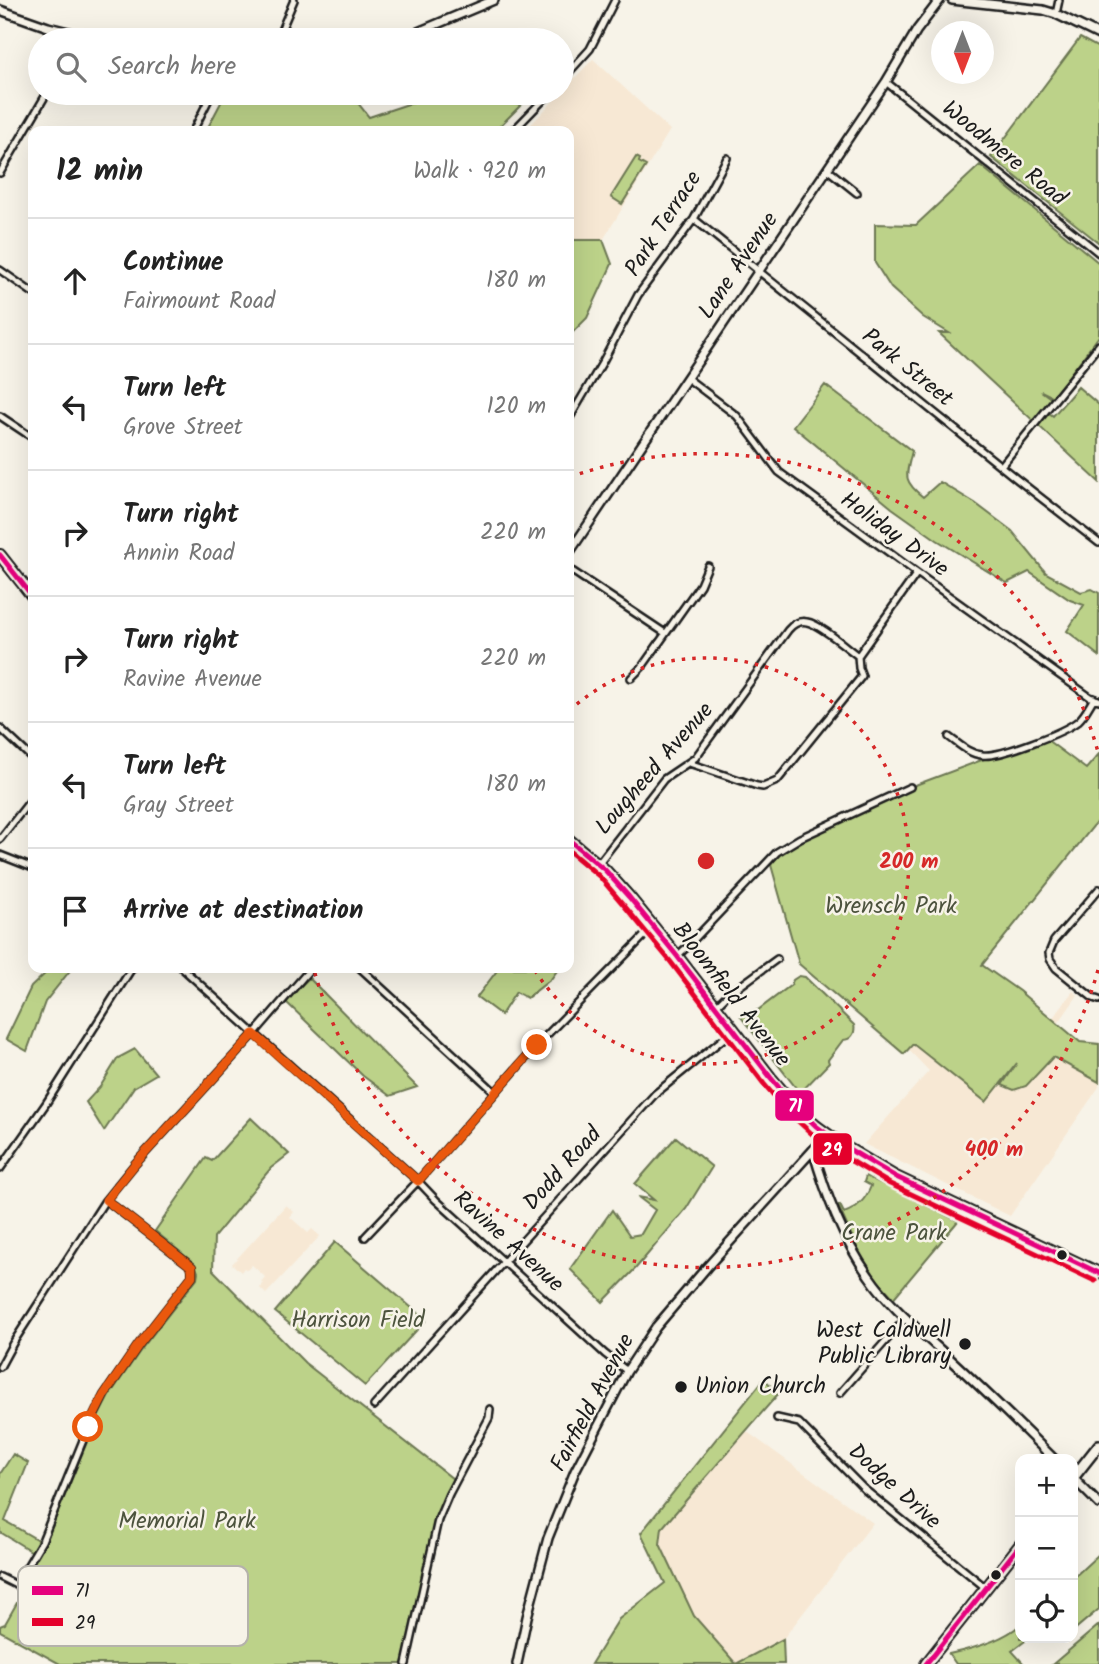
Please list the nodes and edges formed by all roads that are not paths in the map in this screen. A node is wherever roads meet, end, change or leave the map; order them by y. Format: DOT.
graph roads {
  1 [pos="294,0"];
  2 [pos="494,0"];
  3 [pos="615,0"];
  4 [pos="940,0"];
  5 [pos="953,0"];
  6 [pos="1059,0"];
  7 [pos="0,10"];
  8 [pos="1056,14"];
  9 [pos="49,28"];
  10 [pos="282,28"];
  11 [pos="428,28"];
  12 [pos="1099,35"];
  13 [pos="574,67"];
  14 [pos="886,82"];
  15 [pos="40,105"];
  16 [pos="206,105"];
  17 [pos="538,105"];
  18 [pos="196,126"];
  19 [pos="518,126"];
  20 [pos="727,158"];
  21 [pos="827,169"];
  22 [pos="0,173"];
  23 [pos="857,193"];
  24 [pos="694,219"];
  25 [pos="1099,253"];
  26 [pos="0,270"];
  27 [pos="760,271"];
  28 [pos="28,290"];
  29 [pos="1099,345"];
  30 [pos="687,378"];
  31 [pos="574,411"];
  32 [pos="0,416"];
  33 [pos="28,435"];
  34 [pos="1001,466"];
  35 [pos="1099,543"];
  36 [pos="574,547"];
  37 [pos="0,555"];
  38 [pos="708,566"];
  39 [pos="574,572"];
  40 [pos="917,573"];
  41 [pos="28,591"];
  42 [pos="665,633"];
  43 [pos="858,656"];
  44 [pos="631,678"];
  45 [pos="1096,699"];
  46 [pos="0,728"];
  47 [pos="949,737"];
  48 [pos="28,753"];
  49 [pos="688,763"];
  50 [pos="910,787"];
  51 [pos="28,803"];
  52 [pos="0,839"];
  53 [pos="574,844"];
  54 [pos="0,855"];
  55 [pos="598,864"];
  56 [pos="28,866"];
  57 [pos="1099,889"];
  58 [pos="653,927"];
  59 [pos="677,956"];
  60 [pos="777,959"];
  61 [pos="129,973"];
  62 [pos="187,973"];
  63 [pos="307,973"];
  64 [pos="365,973"];
  65 [pos="1099,1000"];
  66 [pos="716,1006"];
  67 [pos="734,1030"];
  68 [pos="254,1034"];
  69 [pos="495,1092"];
  70 [pos="828,1135"];
  71 [pos="813,1150"];
  72 [pos="0,1169"];
  73 [pos="418,1181"];
  74 [pos="106,1200"];
  75 [pos="365,1237"];
  76 [pos="503,1261"];
  77 [pos="1099,1273"];
  78 [pos="906,1318"];
  79 [pos="0,1367"];
  80 [pos="627,1371"];
  81 [pos="840,1393"];
  82 [pos="374,1405"];
  83 [pos="490,1409"];
  84 [pos="777,1418"];
  85 [pos="1099,1445"];
  86 [pos="1049,1454"];
  87 [pos="1078,1472"];
  88 [pos="1078,1483"];
  89 [pos="1099,1504"];
  90 [pos="1015,1551"];
  91 [pos="28,1566"];
  92 [pos="0,1577"];
  93 [pos="18,1583"];
  94 [pos="986,1588"];
  95 [pos="932,1662"];
  96 [pos="406,1664"];
  97 [pos="517,1664"];
  1 -- 10 [label="street"];
  2 -- 11 [label="street"];
  3 -- 13 [label="street"];
  4 -- 14 [label="street, Lane Avenue"];
  5 -- 8 [label="street"];
  6 -- 8 [label="street"];
  7 -- 9 [label="street"];
  8 -- 12 [label="street"];
  14 -- 21 [label="street, Lane Avenue"];
  14 -- 25 [label="street, Woodmere Road"];
  15 -- 22 [label="street"];
  16 -- 18 [label="street"];
  17 -- 19 [label="street"];
  20 -- 24 [label="street, Park Terrace"];
  21 -- 23 [label="street"];
  21 -- 27 [label="street, Lane Avenue"];
  24 -- 27 [label="street, Park Street"];
  24 -- 31 [label="street, Park Terrace"];
  26 -- 28 [label="street"];
  27 -- 30 [label="street, Lane Avenue"];
  27 -- 34 [label="street, Park Street"];
  29 -- 34 [label="street"];
  30 -- 36 [label="street, Lane Avenue"];
  30 -- 40 [label="street, Holiday Drive"];
  32 -- 33 [label="street"];
  34 -- 35 [label="street, Park Street"];
  37 -- 41 [label="main road"];
  38 -- 42 [label="street"];
  39 -- 42 [label="street"];
  40 -- 43 [label="street"];
  40 -- 45 [label="street, Holiday Drive"];
  42 -- 44 [label="street"];
  43 -- 49 [label="street"];
  43 -- 49 [label="street, Lougheed Avenue"];
  45 -- 47 [label="street"];
  46 -- 48 [label="street"];
  49 -- 55 [label="street, Lougheed Avenue"];
  50 -- 59 [label="street"];
  51 -- 52 [label="street"];
  53 -- 55 [label="main road, Bloomfield Avenue"];
  54 -- 56 [label="street"];
  55 -- 58 [label="main road, Bloomfield Avenue"];
  57 -- 65 [label="street"];
  58 -- 59 [label="main road, Bloomfield Avenue"];
  58 -- 69 [label="street"];
  59 -- 66 [label="main road, Bloomfield Avenue"];
  60 -- 66 [label="street"];
  61 -- 72 [label="street"];
  62 -- 68 [label="street, Ravine Avenue"];
  63 -- 68 [label="street"];
  64 -- 69 [label="street"];
  66 -- 67 [label="main road, Bloomfield Avenue"];
  67 -- 70 [label="main road, Bloomfield Avenue"];
  67 -- 76 [label="street, Dodd Road"];
  68 -- 73 [label="street, Ravine Avenue"];
  68 -- 74 [label="street"];
  69 -- 73 [label="street"];
  70 -- 71 [label="street, Fairfield Avenue"];
  70 -- 77 [label="main road, Bloomfield Avenue"];
  71 -- 78 [label="street"];
  71 -- 80 [label="street, Fairfield Avenue"];
  73 -- 75 [label="street"];
  73 -- 76 [label="street, Ravine Avenue"];
  74 -- 79 [label="street"];
  74 -- 91 [label="street"];
  76 -- 80 [label="street, Ravine Avenue"];
  76 -- 82 [label="street, Dodd Road"];
  78 -- 81 [label="street"];
  78 -- 86 [label="street"];
  80 -- 97 [label="street, Fairfield Avenue"];
  83 -- 96 [label="street"];
  84 -- 94 [label="street, Dodge Drive"];
  85 -- 87 [label="main road"];
  88 -- 89 [label="street"];
  90 -- 94 [label="main road"];
  92 -- 93 [label="street"];
  94 -- 95 [label="main road"];
}
